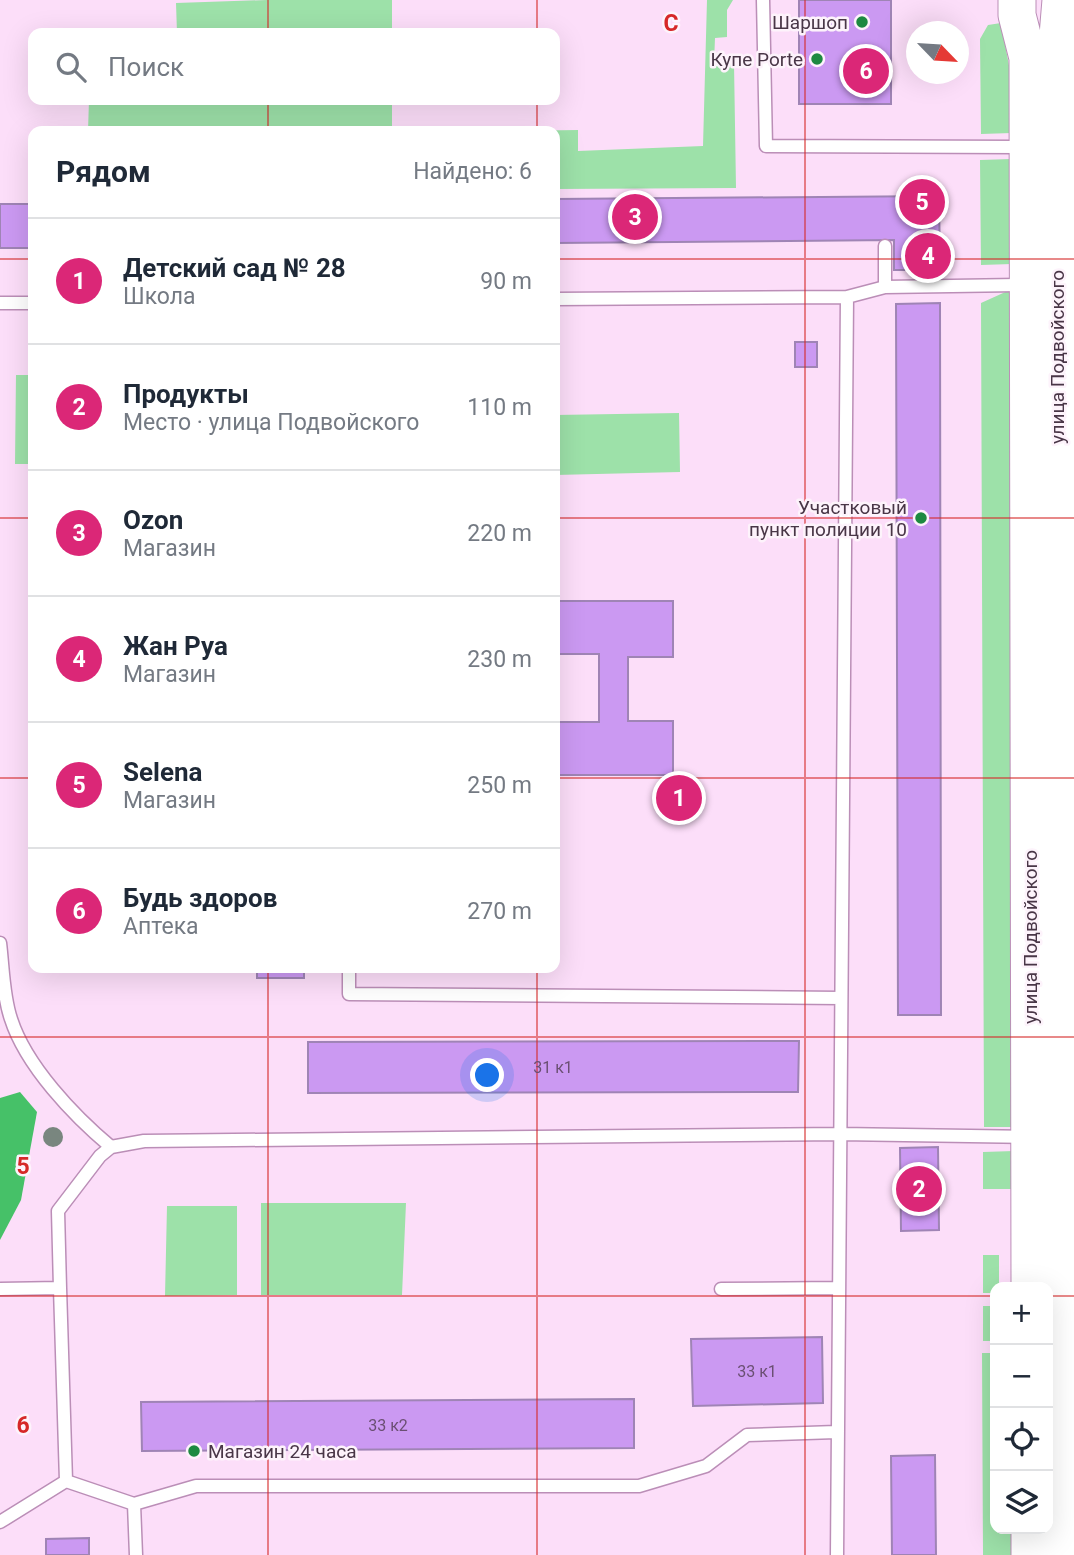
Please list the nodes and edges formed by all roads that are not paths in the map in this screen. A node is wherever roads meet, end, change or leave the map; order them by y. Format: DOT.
graph roads {
  1 [pos="764,0"];
  2 [pos="1017,0"];
  3 [pos="1061,0"];
  4 [pos="1042,147"];
  5 [pos="885,246"];
  6 [pos="1043,285"];
  7 [pos="885,287"];
  8 [pos="847,297"];
  9 [pos="560,299"];
  10 [pos="0,303"];
  11 [pos="28,303"];
  12 [pos="1066,940"];
  13 [pos="0,943"];
  14 [pos="349,973"];
  15 [pos="841,999"];
  16 [pos="5,1018"];
  17 [pos="840,1134"];
  18 [pos="1044,1137"];
  19 [pos="111,1147"];
  20 [pos="1030,1282"];
  21 [pos="60,1288"];
  22 [pos="837,1288"];
  23 [pos="0,1289"];
  24 [pos="722,1289"];
  25 [pos="1060,1394"];
  26 [pos="836,1432"];
  27 [pos="65,1481"];
  28 [pos="135,1504"];
  29 [pos="0,1522"];
  30 [pos="1030,1534"];
  31 [pos="136,1555"];
  32 [pos="836,1555"];
  33 [pos="1030,1555"];
  34 [pos="1058,1555"];
  1 -- 4 [label="lane"];
  2 -- 4 [label="street, улица Подвойского"];
  3 -- 4 [label="street, улица Подвойского"];
  4 -- 6 [label="street, улица Подвойского"];
  5 -- 7 [label="lane"];
  6 -- 7 [label="lane"];
  6 -- 12 [label="street, улица Подвойского"];
  6 -- 18 [label="street, улица Подвойского"];
  7 -- 8 [label="lane"];
  8 -- 9 [label="lane"];
  8 -- 15 [label="lane"];
  10 -- 11 [label="lane"];
  12 -- 18 [label="street, улица Подвойского"];
  13 -- 16 [label="lane"];
  14 -- 15 [label="lane"];
  15 -- 17 [label="lane"];
  16 -- 19 [label="lane"];
  17 -- 18 [label="lane"];
  17 -- 19 [label="lane"];
  17 -- 22 [label="lane"];
  18 -- 20 [label="street, улица Подвойского"];
  18 -- 25 [label="street, улица Подвойского"];
  19 -- 21 [label="lane"];
  21 -- 23 [label="lane"];
  21 -- 27 [label="lane"];
  22 -- 24 [label="lane"];
  22 -- 26 [label="lane"];
  25 -- 34 [label="street, улица Подвойского"];
  26 -- 28 [label="lane"];
  26 -- 32 [label="lane"];
  27 -- 28 [label="lane"];
  27 -- 29 [label="lane"];
  28 -- 31 [label="lane"];
  30 -- 33 [label="street"];
}
